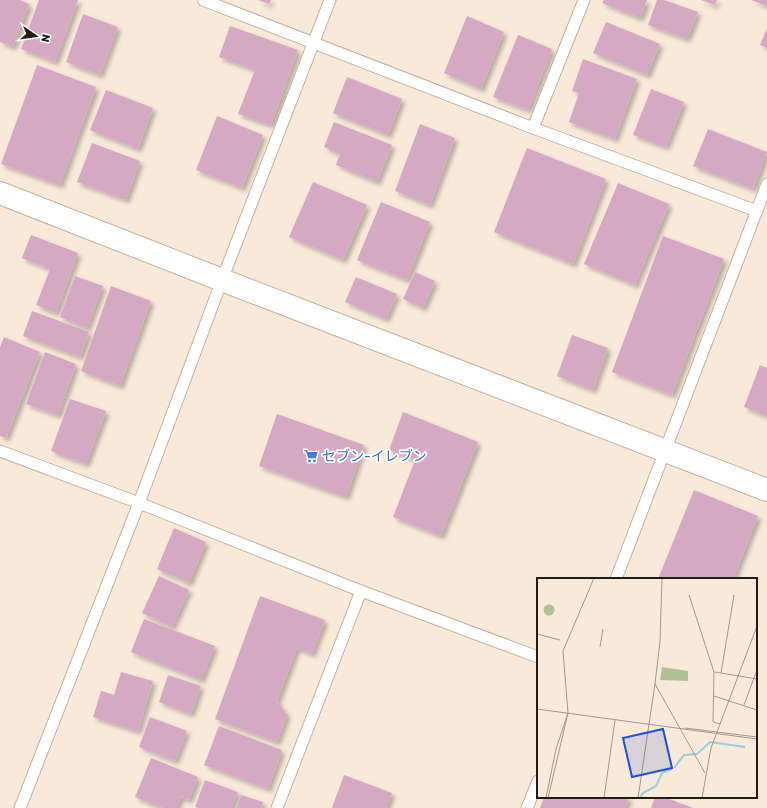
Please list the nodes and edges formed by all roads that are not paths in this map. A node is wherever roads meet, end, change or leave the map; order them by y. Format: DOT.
graph roads {
  1 [pos="203,0"];
  2 [pos="330,0"];
  3 [pos="584,0"];
  4 [pos="314,42"];
  5 [pos="533,128"];
  6 [pos="767,184"];
  7 [pos="0,194"];
  8 [pos="757,211"];
  9 [pos="222,280"];
  10 [pos="0,451"];
  11 [pos="665,451"];
  12 [pos="767,490"];
  13 [pos="139,503"];
  14 [pos="616,578"];
  15 [pos="361,591"];
  16 [pos="537,657"];
  17 [pos="537,783"];
  18 [pos="20,808"];
  19 [pos="277,808"];
  20 [pos="527,808"];
  1 -- 4 [label="lane"];
  2 -- 4 [label="lane"];
  3 -- 5 [label="lane"];
  4 -- 5 [label="lane"];
  4 -- 9 [label="lane"];
  5 -- 8 [label="lane"];
  6 -- 8 [label="lane"];
  7 -- 9 [label="street"];
  8 -- 11 [label="lane"];
  9 -- 11 [label="street"];
  9 -- 13 [label="lane"];
  10 -- 13 [label="lane"];
  11 -- 12 [label="street"];
  11 -- 14 [label="lane"];
  13 -- 15 [label="lane"];
  13 -- 18 [label="lane"];
  15 -- 16 [label="lane"];
  15 -- 19 [label="lane"];
  17 -- 20 [label="lane"];
}
